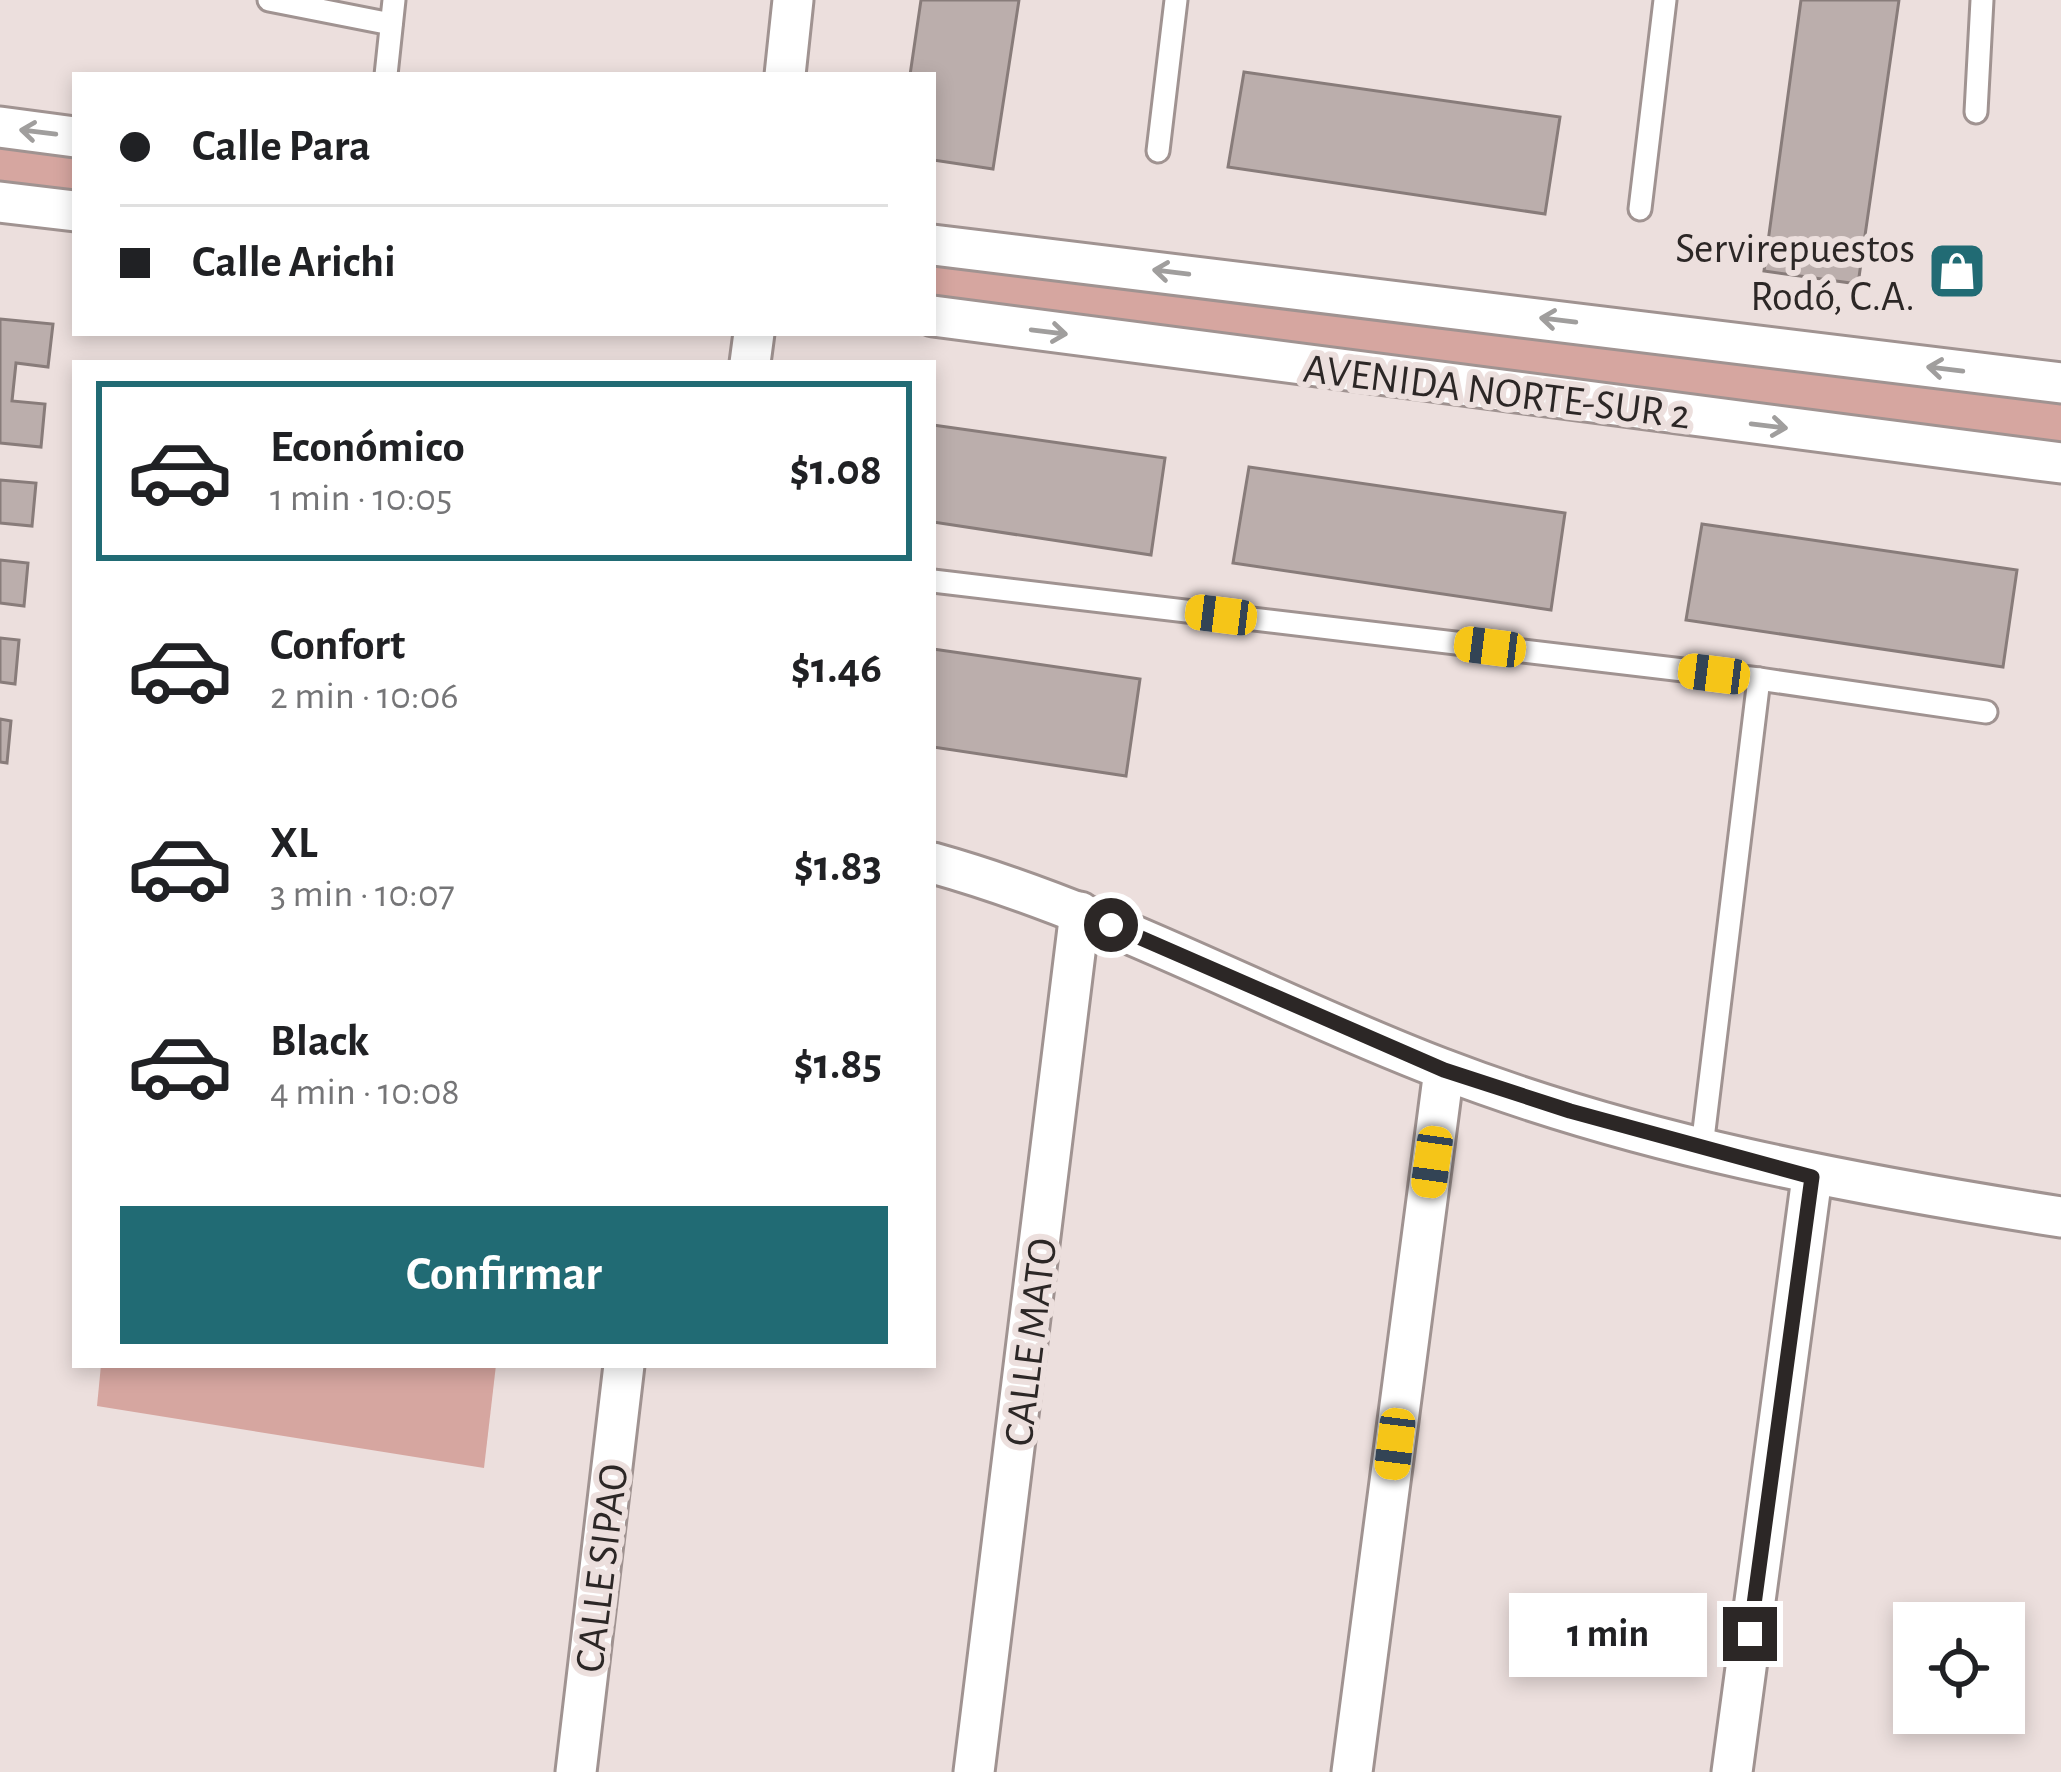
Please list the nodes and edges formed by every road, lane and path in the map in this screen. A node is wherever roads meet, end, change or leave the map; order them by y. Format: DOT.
graph roads {
  1 [pos="269,0"];
  2 [pos="394,0"];
  3 [pos="794,0"];
  4 [pos="1176,0"];
  5 [pos="1664,0"];
  6 [pos="1982,0"];
  7 [pos="391,24"];
  8 [pos="386,72"];
  9 [pos="784,72"];
  10 [pos="1976,112"];
  11 [pos="0,127"];
  12 [pos="72,136"];
  13 [pos="1158,151"];
  14 [pos="0,202"];
  15 [pos="1640,209"];
  16 [pos="72,211"];
  17 [pos="936,244"];
  18 [pos="936,316"];
  19 [pos="2061,383"];
  20 [pos="2061,463"];
  21 [pos="936,581"];
  22 [pos="1759,679"];
  23 [pos="1986,712"];
  24 [pos="936,864"];
  25 [pos="1080,912"];
  26 [pos="1444,1070"];
  27 [pos="1702,1148"];
  28 [pos="1812,1177"];
  29 [pos="2061,1217"];
  30 [pos="624,1368"];
  31 [pos="577,1772"];
  32 [pos="974,1772"];
  33 [pos="1352,1772"];
  34 [pos="1732,1772"];
  1 -- 7 [label="lane"];
  2 -- 7 [label="lane"];
  3 -- 9 [label="street"];
  4 -- 13 [label="lane"];
  5 -- 15 [label="lane"];
  6 -- 10 [label="lane"];
  7 -- 8 [label="lane"];
  12 -- 11 [label="street, one-way"];
  14 -- 16 [label="street"];
  19 -- 17 [label="street, AVENIDA NORTE-SUR 2, one-way"];
  18 -- 20 [label="street, AVENIDA NORTE-SUR 2, one-way"];
  21 -- 22 [label="lane"];
  22 -- 23 [label="lane"];
  22 -- 27 [label="lane"];
  24 -- 25 [label="street"];
  25 -- 26 [label="street"];
  25 -- 32 [label="street, CALLE MATO"];
  26 -- 27 [label="street"];
  26 -- 33 [label="street"];
  27 -- 28 [label="street"];
  28 -- 29 [label="street"];
  28 -- 34 [label="street"];
  30 -- 31 [label="street, CALLE SIPAO"];
}
